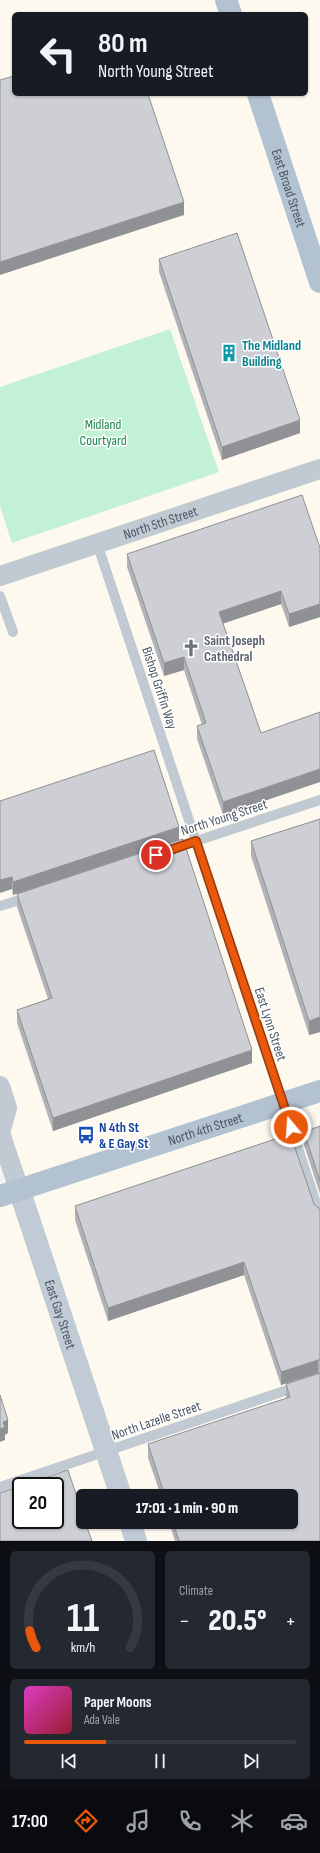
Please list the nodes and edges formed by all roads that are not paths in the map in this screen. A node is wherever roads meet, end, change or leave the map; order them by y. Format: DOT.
graph roads {
  1 [pos="226,0"];
  2 [pos="230,12"];
  3 [pos="259,96"];
  4 [pos="320,282"];
  5 [pos="320,469"];
  6 [pos="97,543"];
  7 [pos="0,576"];
  8 [pos="0,596"];
  9 [pos="13,632"];
  10 [pos="320,800"];
  11 [pos="196,841"];
  12 [pos="162,853"];
  13 [pos="37,894"];
  14 [pos="0,906"];
  15 [pos="0,1086"];
  16 [pos="320,1091"];
  17 [pos="283,1103"];
  18 [pos="0,1133"];
  19 [pos="9,1192"];
  20 [pos="320,1215"];
  21 [pos="320,1380"];
  22 [pos="106,1451"];
  23 [pos="0,1487"];
  24 [pos="119,1489"];
  25 [pos="132,1529"];
  26 [pos="136,1541"];
  1 -- 2 [label="main road"];
  3 -- 4 [label="main road, East Broad Street"];
  5 -- 6 [label="street, North 5th Street"];
  6 -- 7 [label="street, North 5th Street"];
  6 -- 11 [label="lane, Bishop Griffin Way"];
  8 -- 9 [label="lane"];
  10 -- 11 [label="lane, North Young Street"];
  11 -- 12 [label="lane, North Young Street"];
  11 -- 17 [label="lane, East Lynn Street"];
  13 -- 14 [label="lane"];
  15 -- 18 [label="street, East Gay Street"];
  16 -- 17 [label="main road, North 4th Street"];
  17 -- 19 [label="main road, North 4th Street"];
  17 -- 20 [label="lane, East Lynn Street"];
  18 -- 19 [label="street, East Gay Street"];
  19 -- 22 [label="street, East Gay Street"];
  21 -- 22 [label="lane, North Lazelle Street"];
  22 -- 23 [label="lane, North Lazelle Street"];
  22 -- 24 [label="street, East Gay Street"];
  25 -- 26 [label="street"];
}
